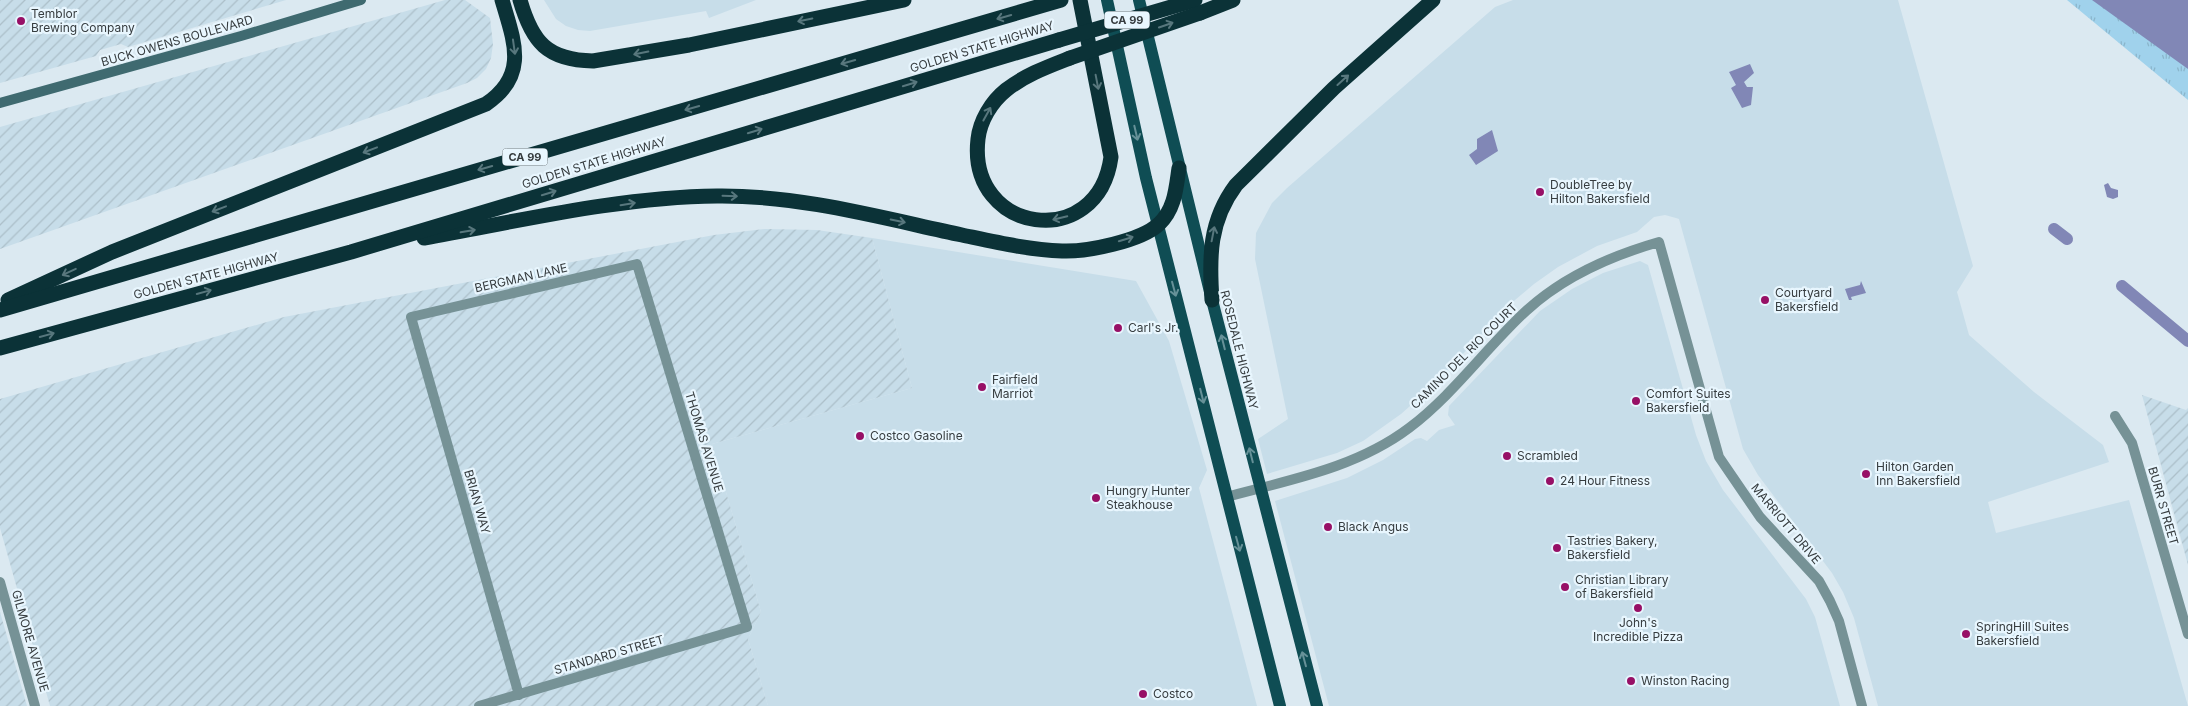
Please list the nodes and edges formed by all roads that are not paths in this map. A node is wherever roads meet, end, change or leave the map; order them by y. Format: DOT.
graph roads {
  1 [pos="361,0"];
  2 [pos="502,0"];
  3 [pos="520,0"];
  4 [pos="904,0"];
  5 [pos="1080,0"];
  6 [pos="1106,0"];
  7 [pos="1139,0"];
  8 [pos="1233,0"];
  9 [pos="1433,0"];
  10 [pos="1056,2"];
  11 [pos="1198,6"];
  12 [pos="0,103"];
  13 [pos="1179,168"];
  14 [pos="1158,225"];
  15 [pos="1659,242"];
  16 [pos="351,252"];
  17 [pos="637,264"];
  18 [pos="1212,300"];
  19 [pos="0,304"];
  20 [pos="0,310"];
  21 [pos="411,317"];
  22 [pos="0,348"];
  23 [pos="2115,416"];
  24 [pos="1260,488"];
  25 [pos="1226,496"];
  26 [pos="0,582"];
  27 [pos="746,627"];
  28 [pos="2188,634"];
  29 [pos="519,695"];
  30 [pos="35,706"];
  31 [pos="479,706"];
  32 [pos="1280,706"];
  33 [pos="1316,706"];
  34 [pos="1862,706"];
  1 -- 12 [label="main road, BUCK OWENS BOULEVARD"];
  2 -- 19 [label="highway, one-way"];
  4 -- 3 [label="highway, one-way"];
  5 -- 11 [label="highway, one-way, bridge"];
  6 -- 14 [label="main road, one-way"];
  7 -- 13 [label="main road, ROSEDALE HIGHWAY"];
  8 -- 11 [label="highway"];
  18 -- 9 [label="highway, one-way"];
  10 -- 20 [label="highway, GOLDEN STATE HIGHWAY / CA 99, one-way"];
  16 -- 11 [label="highway, GOLDEN STATE HIGHWAY / CA 99, one-way, bridge"];
  13 -- 14 [label="highway"];
  13 -- 18 [label="main road, ROSEDALE HIGHWAY"];
  16 -- 14 [label="highway, one-way"];
  14 -- 25 [label="main road, one-way"];
  15 -- 24 [label="street, CAMINO DEL RIO COURT"];
  15 -- 34 [label="street, MARRIOTT DRIVE"];
  22 -- 16 [label="highway, GOLDEN STATE HIGHWAY / CA 99, one-way"];
  17 -- 21 [label="street, BERGMAN LANE"];
  17 -- 27 [label="street, THOMAS AVENUE"];
  24 -- 18 [label="main road, ROSEDALE HIGHWAY, one-way"];
  21 -- 29 [label="street, BRIAN WAY"];
  23 -- 28 [label="street, BURR STREET"];
  24 -- 25 [label="street, CAMINO DEL RIO COURT"];
  33 -- 24 [label="main road, ROSEDALE HIGHWAY, one-way"];
  25 -- 32 [label="main road, one-way"];
  26 -- 30 [label="street, GILMORE AVENUE"];
  27 -- 29 [label="street, STANDARD STREET"];
  29 -- 31 [label="street, STANDARD STREET"];
}
